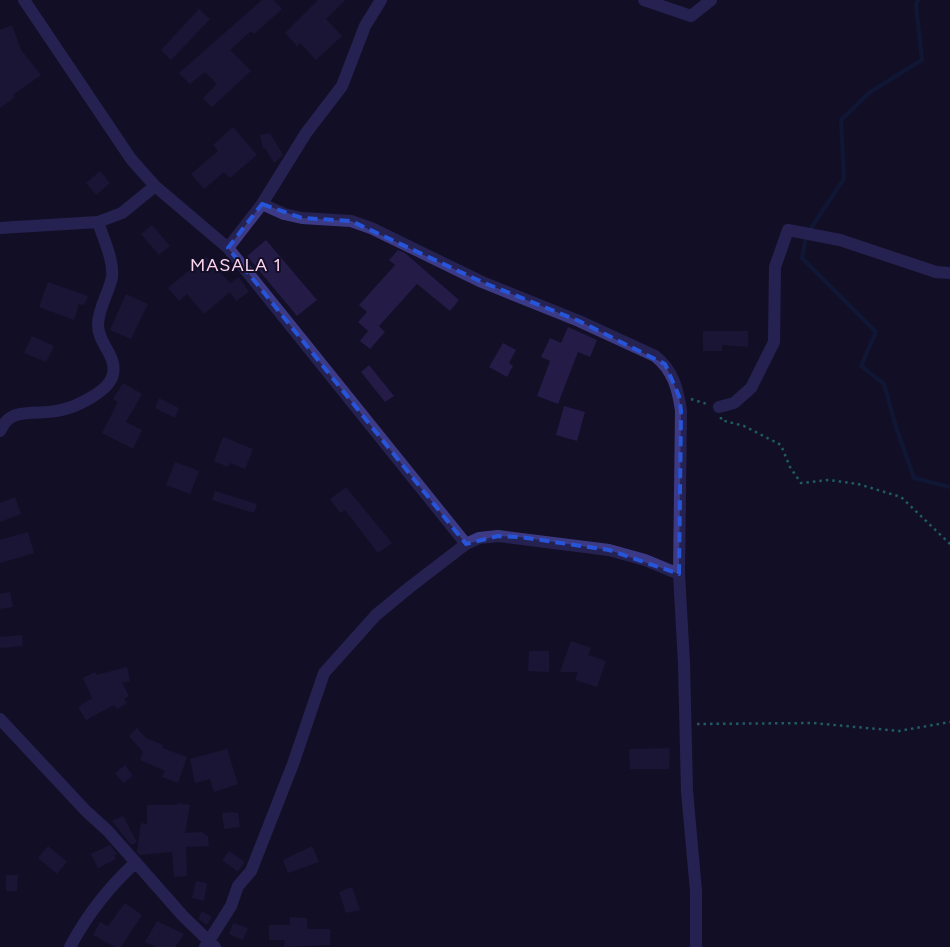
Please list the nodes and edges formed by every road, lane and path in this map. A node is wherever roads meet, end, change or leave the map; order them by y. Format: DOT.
graph roads {
  1 [pos="24,0"];
  2 [pos="381,0"];
  3 [pos="644,0"];
  4 [pos="711,0"];
  5 [pos="154,186"];
  6 [pos="262,204"];
  7 [pos="98,222"];
  8 [pos="0,228"];
  9 [pos="228,248"];
  10 [pos="950,272"];
  11 [pos="679,396"];
  12 [pos="719,407"];
  13 [pos="0,431"];
  14 [pos="466,544"];
  15 [pos="950,544"];
  16 [pos="679,574"];
  17 [pos="0,719"];
  18 [pos="950,722"];
  19 [pos="685,724"];
  20 [pos="136,862"];
  21 [pos="209,945"];
  22 [pos="70,947"];
  23 [pos="696,947"];
  1 -- 5 [label="street"];
  2 -- 6 [label="street"];
  3 -- 4 [label="street"];
  5 -- 7 [label="street"];
  5 -- 9 [label="street"];
  6 -- 9 [label="street"];
  6 -- 11 [label="street"];
  7 -- 8 [label="street"];
  7 -- 13 [label="street"];
  9 -- 14 [label="street"];
  10 -- 12 [label="street"];
  11 -- 12 [label="path"];
  11 -- 16 [label="street"];
  12 -- 15 [label="path"];
  14 -- 16 [label="street"];
  14 -- 21 [label="street"];
  16 -- 19 [label="street"];
  17 -- 20 [label="street"];
  18 -- 19 [label="path"];
  19 -- 23 [label="street"];
  20 -- 21 [label="street"];
  20 -- 22 [label="street"];
}
